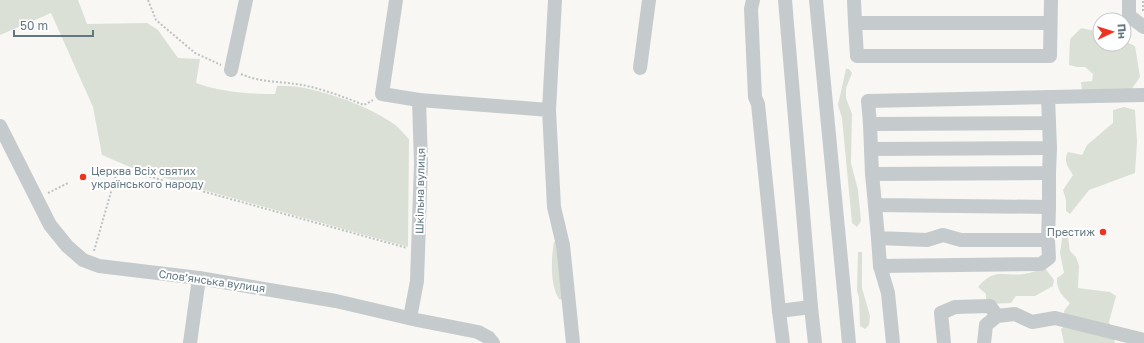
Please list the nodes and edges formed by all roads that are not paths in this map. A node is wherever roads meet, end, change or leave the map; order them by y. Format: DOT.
graph roads {
  1 [pos="246,0"];
  2 [pos="396,0"];
  3 [pos="555,0"];
  4 [pos="649,0"];
  5 [pos="753,0"];
  6 [pos="785,0"];
  7 [pos="816,0"];
  8 [pos="854,0"];
  9 [pos="1051,0"];
  10 [pos="1129,0"];
  11 [pos="855,22"];
  12 [pos="1050,24"];
  13 [pos="1144,27"];
  14 [pos="640,68"];
  15 [pos="231,70"];
  16 [pos="1144,95"];
  17 [pos="1048,97"];
  18 [pos="419,100"];
  19 [pos="549,110"];
  20 [pos="1049,123"];
  21 [pos="870,124"];
  22 [pos="0,126"];
  23 [pos="1050,148"];
  24 [pos="871,149"];
  25 [pos="1050,173"];
  26 [pos="872,174"];
  27 [pos="875,205"];
  28 [pos="1049,207"];
  29 [pos="878,238"];
  30 [pos="1048,240"];
  31 [pos="880,266"];
  32 [pos="199,278"];
  33 [pos="811,306"];
  34 [pos="779,311"];
  35 [pos="997,316"];
  36 [pos="410,318"];
  37 [pos="1144,340"];
  38 [pos="944,342"];
  39 [pos="190,343"];
  40 [pos="493,343"];
  41 [pos="572,343"];
  42 [pos="783,343"];
  43 [pos="815,343"];
  44 [pos="849,343"];
  45 [pos="893,343"];
  46 [pos="984,343"];
  1 -- 15 [label="street"];
  2 -- 18 [label="street"];
  3 -- 19 [label="street"];
  4 -- 14 [label="street"];
  5 -- 34 [label="street"];
  6 -- 33 [label="street"];
  7 -- 44 [label="street"];
  8 -- 11 [label="street"];
  9 -- 12 [label="street"];
  10 -- 13 [label="street"];
  11 -- 12 [label="street"];
  11 -- 12 [label="street"];
  16 -- 17 [label="street"];
  17 -- 20 [label="street"];
  17 -- 21 [label="street"];
  18 -- 19 [label="street"];
  18 -- 36 [label="street, Шкільна вулиця"];
  19 -- 41 [label="street"];
  20 -- 21 [label="street"];
  20 -- 23 [label="street"];
  21 -- 24 [label="street"];
  22 -- 32 [label="street, Словʼянська вулиця"];
  23 -- 24 [label="street"];
  23 -- 25 [label="street"];
  24 -- 26 [label="street"];
  25 -- 26 [label="street"];
  25 -- 28 [label="street"];
  26 -- 27 [label="street"];
  27 -- 28 [label="street"];
  27 -- 29 [label="street"];
  28 -- 30 [label="street"];
  29 -- 30 [label="street"];
  29 -- 31 [label="street"];
  30 -- 31 [label="street"];
  31 -- 45 [label="street"];
  32 -- 36 [label="street, Словʼянська вулиця"];
  32 -- 39 [label="street"];
  33 -- 34 [label="street"];
  33 -- 43 [label="street"];
  34 -- 42 [label="street"];
  35 -- 37 [label="street"];
  35 -- 38 [label="street"];
  35 -- 46 [label="street"];
  36 -- 40 [label="street, Словʼянська вулиця"];
}
